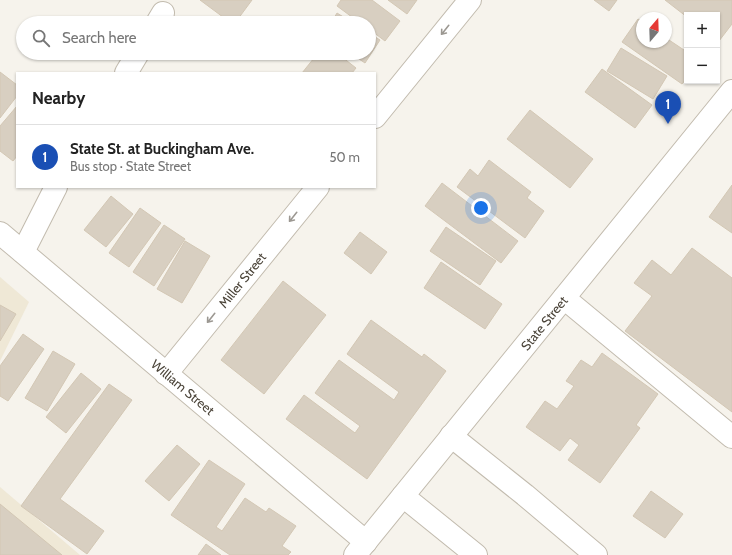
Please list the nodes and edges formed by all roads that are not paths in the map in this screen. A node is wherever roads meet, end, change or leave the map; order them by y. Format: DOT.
graph roads {
  1 [pos="470,0"];
  2 [pos="134,60"];
  3 [pos="127,72"];
  4 [pos="732,91"];
  5 [pos="376,116"];
  6 [pos="55,188"];
  7 [pos="317,188"];
  8 [pos="0,233"];
  9 [pos="23,252"];
  10 [pos="564,298"];
  11 [pos="166,374"];
  12 [pos="451,436"];
  13 [pos="732,437"];
  14 [pos="403,496"];
  15 [pos="360,548"];
  16 [pos="476,555"];
  17 [pos="596,555"];
  1 -- 5 [label="street, one-way"];
  2 -- 3 [label="street"];
  4 -- 10 [label="street, State Street"];
  6 -- 9 [label="street"];
  7 -- 11 [label="street, Miller Street, one-way"];
  8 -- 9 [label="street, William Street"];
  9 -- 11 [label="street, William Street"];
  10 -- 12 [label="street, State Street"];
  10 -- 13 [label="street"];
  11 -- 15 [label="street, William Street"];
  12 -- 14 [label="street, State Street"];
  12 -- 17 [label="street"];
  14 -- 15 [label="street, State Street"];
  14 -- 16 [label="street"];
}
